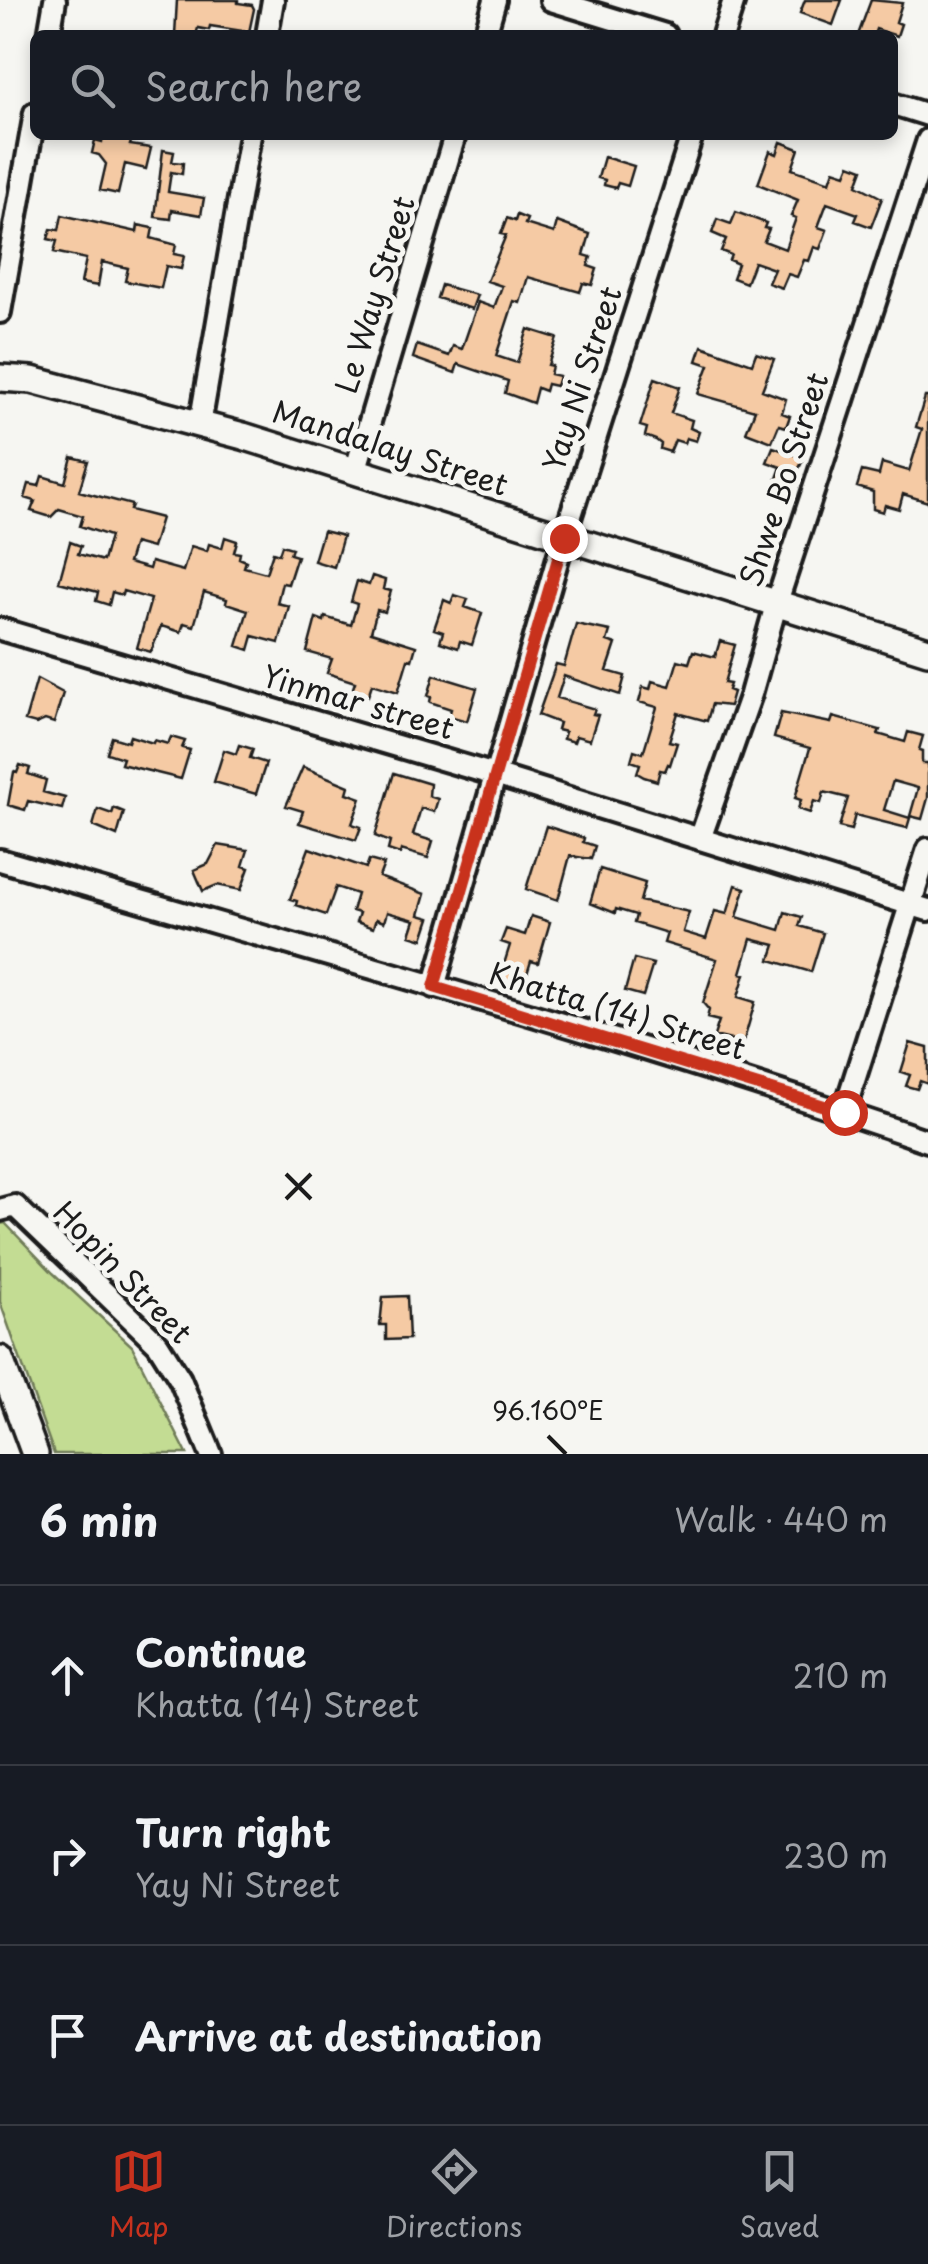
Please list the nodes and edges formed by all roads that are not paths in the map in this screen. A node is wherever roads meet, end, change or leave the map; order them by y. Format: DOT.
graph roads {
  1 [pos="55,0"];
  2 [pos="273,0"];
  3 [pos="496,0"];
  4 [pos="551,0"];
  5 [pos="734,0"];
  6 [pos="50,30"];
  7 [pos="268,30"];
  8 [pos="487,30"];
  9 [pos="648,30"];
  10 [pos="725,30"];
  11 [pos="898,105"];
  12 [pos="928,114"];
  13 [pos="30,140"];
  14 [pos="249,140"];
  15 [pos="454,140"];
  16 [pos="690,140"];
  17 [pos="928,140"];
  18 [pos="0,312"];
  19 [pos="0,378"];
  20 [pos="200,425"];
  21 [pos="355,472"];
  22 [pos="564,538"];
  23 [pos="776,605"];
  24 [pos="0,628"];
  25 [pos="928,651"];
  26 [pos="495,775"];
  27 [pos="700,839"];
  28 [pos="928,849"];
  29 [pos="0,860"];
  30 [pos="919,907"];
  31 [pos="434,987"];
  32 [pos="844,1112"];
  33 [pos="928,1141"];
  34 [pos="0,1210"];
  35 [pos="0,1359"];
  36 [pos="35,1454"];
  37 [pos="211,1454"];
  1 -- 6 [label="street"];
  2 -- 7 [label="street"];
  3 -- 8 [label="street"];
  4 -- 9 [label="street"];
  5 -- 10 [label="street"];
  11 -- 12 [label="street"];
  13 -- 18 [label="street"];
  14 -- 20 [label="street"];
  15 -- 21 [label="street, Le Way Street"];
  16 -- 22 [label="street, Yay Ni Street"];
  17 -- 23 [label="street, Shwe Bo Street"];
  19 -- 20 [label="main road, Mandalay Street"];
  20 -- 21 [label="main road, Mandalay Street"];
  21 -- 22 [label="main road, Mandalay Street"];
  22 -- 23 [label="main road, Mandalay Street"];
  22 -- 26 [label="street, Yay Ni Street"];
  23 -- 25 [label="main road, Mandalay Street"];
  23 -- 27 [label="street, Shwe Bo Street"];
  24 -- 26 [label="street, Yinmar street"];
  26 -- 27 [label="street, Yinmar street"];
  26 -- 31 [label="street, Yay Ni Street"];
  27 -- 30 [label="street, Yinmar street"];
  28 -- 30 [label="street"];
  29 -- 31 [label="street, Khatta (14) Street"];
  30 -- 32 [label="street"];
  31 -- 32 [label="street, Khatta (14) Street"];
  32 -- 33 [label="street, Khatta (14) Street"];
  34 -- 37 [label="street, Hopin Street"];
  35 -- 36 [label="main road"];
}
